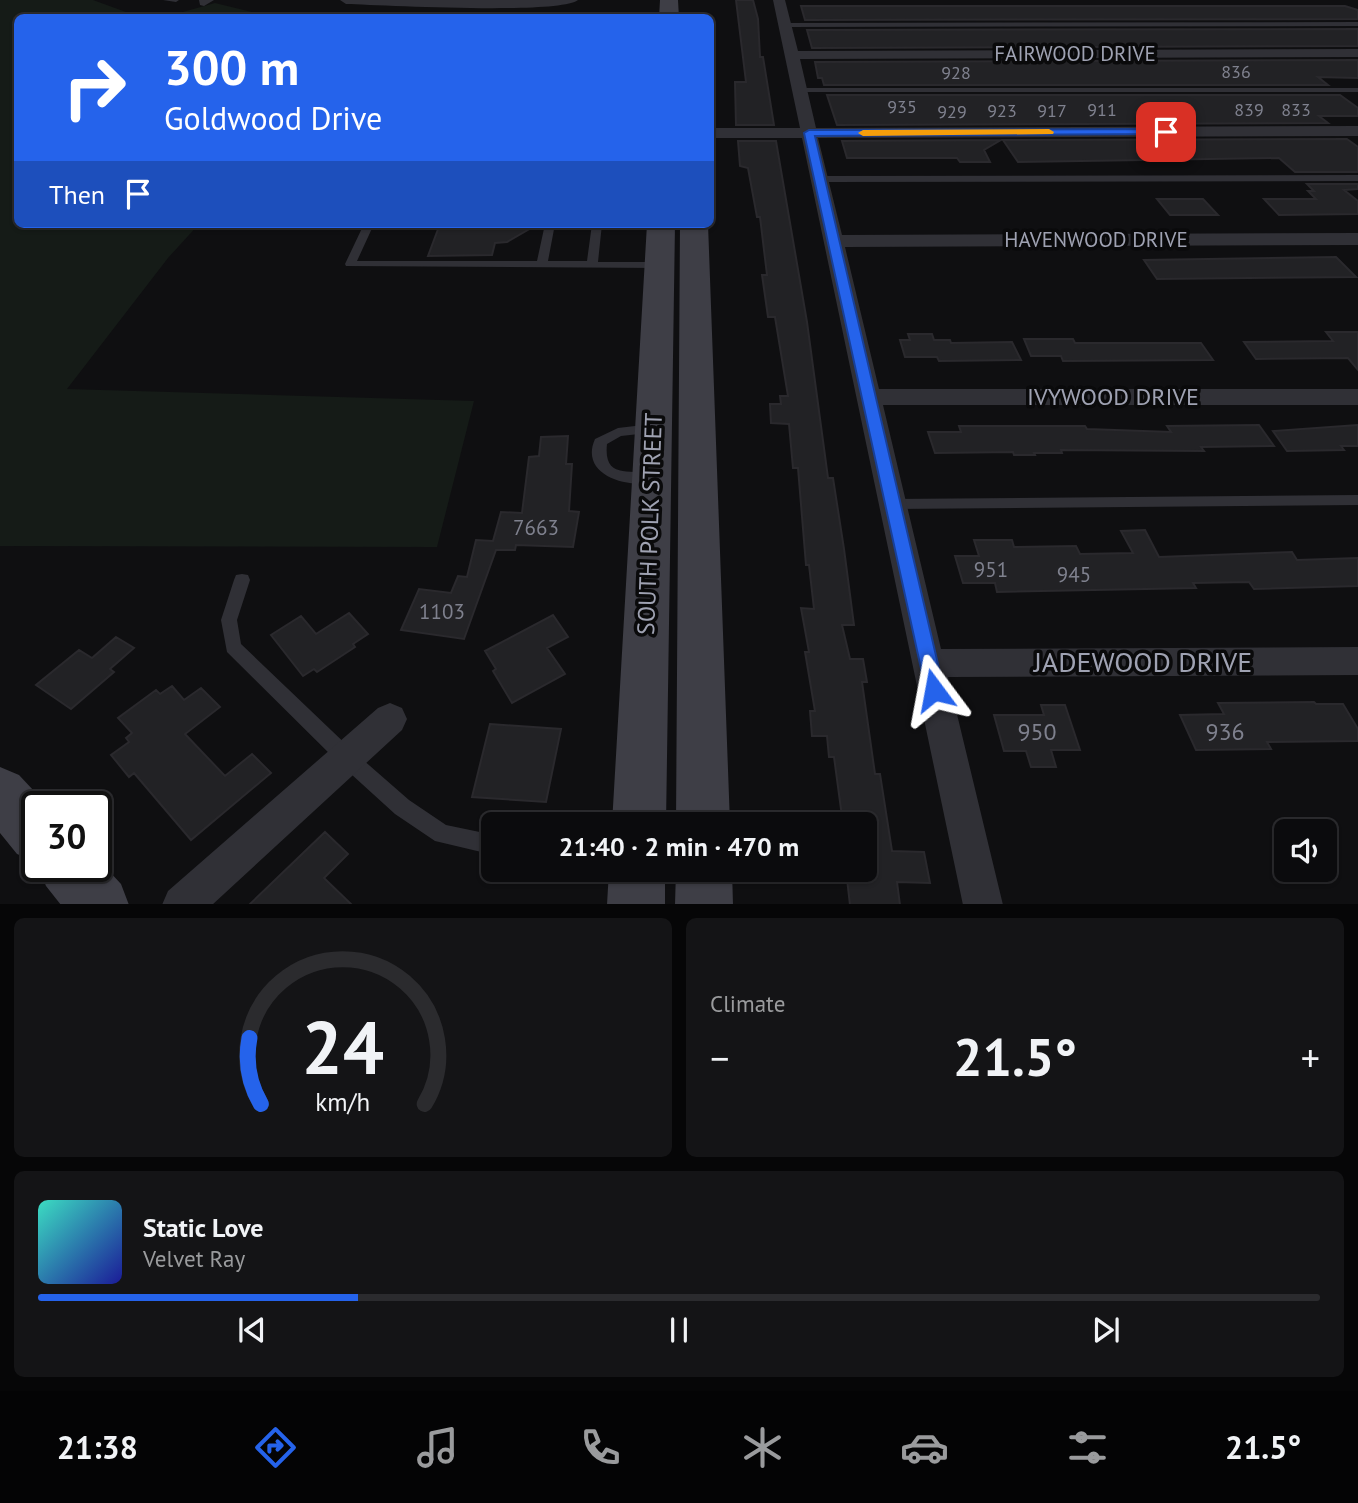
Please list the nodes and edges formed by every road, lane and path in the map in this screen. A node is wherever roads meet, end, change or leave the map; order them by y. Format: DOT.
graph roads {
  1 [pos="166,0"];
  2 [pos="176,0"];
  3 [pos="346,0"];
  4 [pos="572,0"];
  5 [pos="782,13"];
  6 [pos="1358,24"];
  7 [pos="1358,53"];
  8 [pos="791,55"];
  9 [pos="799,90"];
  10 [pos="1358,90"];
  11 [pos="1358,131"];
  12 [pos="714,133"];
  13 [pos="809,133"];
  14 [pos="1358,178"];
  15 [pos="819,179"];
  16 [pos="367,228"];
  17 [pos="549,228"];
  18 [pos="597,228"];
  19 [pos="661,228"];
  20 [pos="694,228"];
  21 [pos="1358,239"];
  22 [pos="833,241"];
  23 [pos="542,265"];
  24 [pos="592,265"];
  25 [pos="659,265"];
  26 [pos="868,397"];
  27 [pos="1358,397"];
  28 [pos="653,429"];
  29 [pos="697,430"];
  30 [pos="652,478"];
  31 [pos="1358,500"];
  32 [pos="892,504"];
  33 [pos="242,580"];
  34 [pos="1358,661"];
  35 [pos="928,663"];
  36 [pos="390,719"];
  37 [pos="347,758"];
  38 [pos="0,793"];
  39 [pos="639,812"];
  40 [pos="703,812"];
  41 [pos="21,816"];
  42 [pos="481,842"];
  43 [pos="80,882"];
  44 [pos="637,882"];
  45 [pos="704,882"];
  46 [pos="99,904"];
  47 [pos="183,904"];
  48 [pos="636,904"];
  49 [pos="704,904"];
  50 [pos="983,904"];
  1 -- 2 [label="lane"];
  3 -- 4 [label="street"];
  5 -- 6 [label="lane"];
  5 -- 8 [label="street"];
  7 -- 8 [label="street, FAIRWOOD DRIVE"];
  8 -- 9 [label="street"];
  9 -- 10 [label="lane"];
  9 -- 13 [label="street"];
  11 -- 13 [label="street"];
  12 -- 13 [label="street"];
  13 -- 15 [label="street"];
  14 -- 15 [label="lane"];
  15 -- 22 [label="street"];
  16 -- 23 [label="lane"];
  17 -- 23 [label="lane"];
  18 -- 24 [label="lane"];
  19 -- 25 [label="main road, SOUTH POLK STREET"];
  20 -- 29 [label="main road, SOUTH POLK STREET"];
  21 -- 22 [label="street, HAVENWOOD DRIVE"];
  22 -- 26 [label="street"];
  23 -- 24 [label="lane"];
  24 -- 25 [label="lane"];
  25 -- 28 [label="main road, SOUTH POLK STREET"];
  26 -- 27 [label="street, IVYWOOD DRIVE"];
  26 -- 32 [label="street"];
  28 -- 29 [label="main road"];
  28 -- 30 [label="main road, SOUTH POLK STREET"];
  28 -- 30 [label="lane"];
  29 -- 40 [label="main road, SOUTH POLK STREET"];
  30 -- 39 [label="main road, SOUTH POLK STREET"];
  31 -- 32 [label="lane"];
  32 -- 35 [label="street"];
  33 -- 37 [label="lane"];
  34 -- 35 [label="street, JADEWOOD DRIVE"];
  35 -- 50 [label="street"];
  36 -- 37 [label="street"];
  37 -- 42 [label="lane"];
  37 -- 47 [label="street"];
  38 -- 41 [label="main road"];
  43 -- 46 [label="main road"];
  44 -- 48 [label="main road"];
  45 -- 49 [label="main road"];
}
